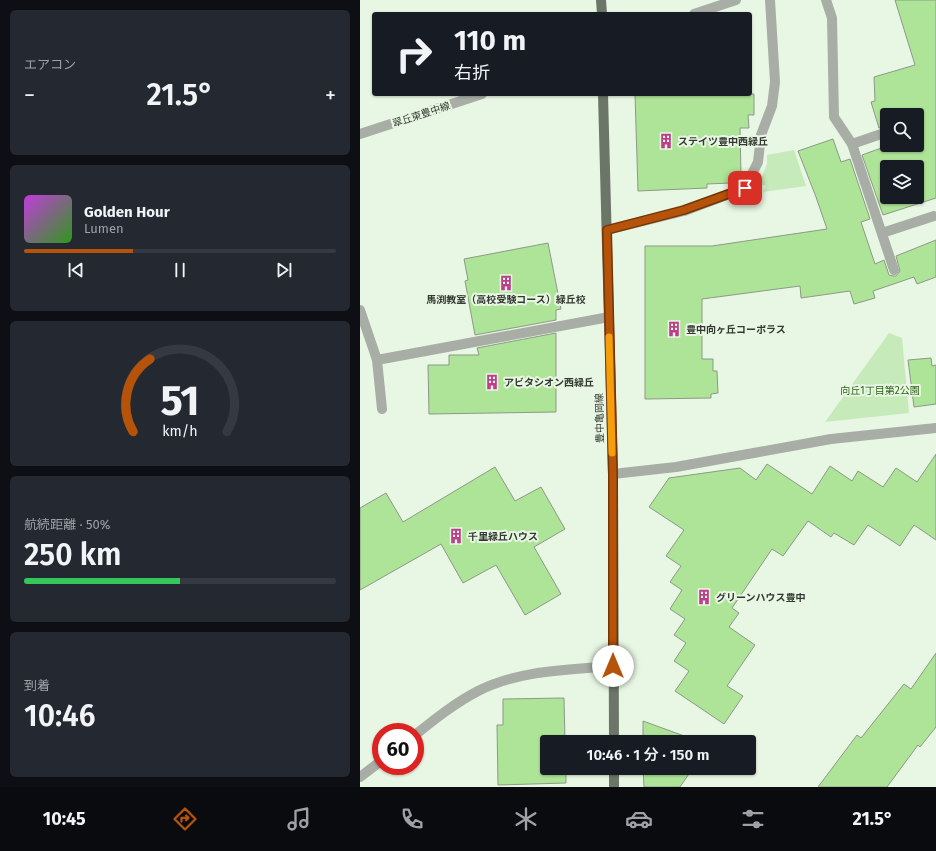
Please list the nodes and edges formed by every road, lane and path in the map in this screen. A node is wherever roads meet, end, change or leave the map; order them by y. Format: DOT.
graph roads {
  1 [pos="601,0"];
  2 [pos="736,0"];
  3 [pos="770,0"];
  4 [pos="826,0"];
  5 [pos="602,12"];
  6 [pos="700,12"];
  7 [pos="476,96"];
  8 [pos="603,96"];
  9 [pos="360,134"];
  10 [pos="880,134"];
  11 [pos="852,144"];
  12 [pos="934,216"];
  13 [pos="607,230"];
  14 [pos="882,234"];
  15 [pos="894,270"];
  16 [pos="360,310"];
  17 [pos="609,317"];
  18 [pos="377,360"];
  19 [pos="382,409"];
  20 [pos="936,428"];
  21 [pos="613,474"];
  22 [pos="613,666"];
  23 [pos="424,728"];
  24 [pos="614,735"];
  25 [pos="372,768"];
  26 [pos="614,775"];
  27 [pos="360,777"];
  28 [pos="614,787"];
  1 -- 5 [label="main road"];
  2 -- 6 [label="street"];
  3 -- 13 [label="street"];
  4 -- 11 [label="street"];
  7 -- 9 [label="street, 翠丘東豊中線"];
  8 -- 13 [label="main road, 豊中亀岡線"];
  10 -- 11 [label="street"];
  11 -- 14 [label="street"];
  12 -- 14 [label="street"];
  13 -- 17 [label="main road, 豊中亀岡線"];
  14 -- 15 [label="street"];
  16 -- 18 [label="street"];
  17 -- 18 [label="street"];
  17 -- 21 [label="main road, 豊中亀岡線"];
  18 -- 19 [label="street"];
  20 -- 21 [label="street"];
  21 -- 22 [label="main road, 豊中亀岡線"];
  22 -- 23 [label="street"];
  22 -- 24 [label="main road, 豊中亀岡線"];
  25 -- 27 [label="street"];
  26 -- 28 [label="main road"];
}
